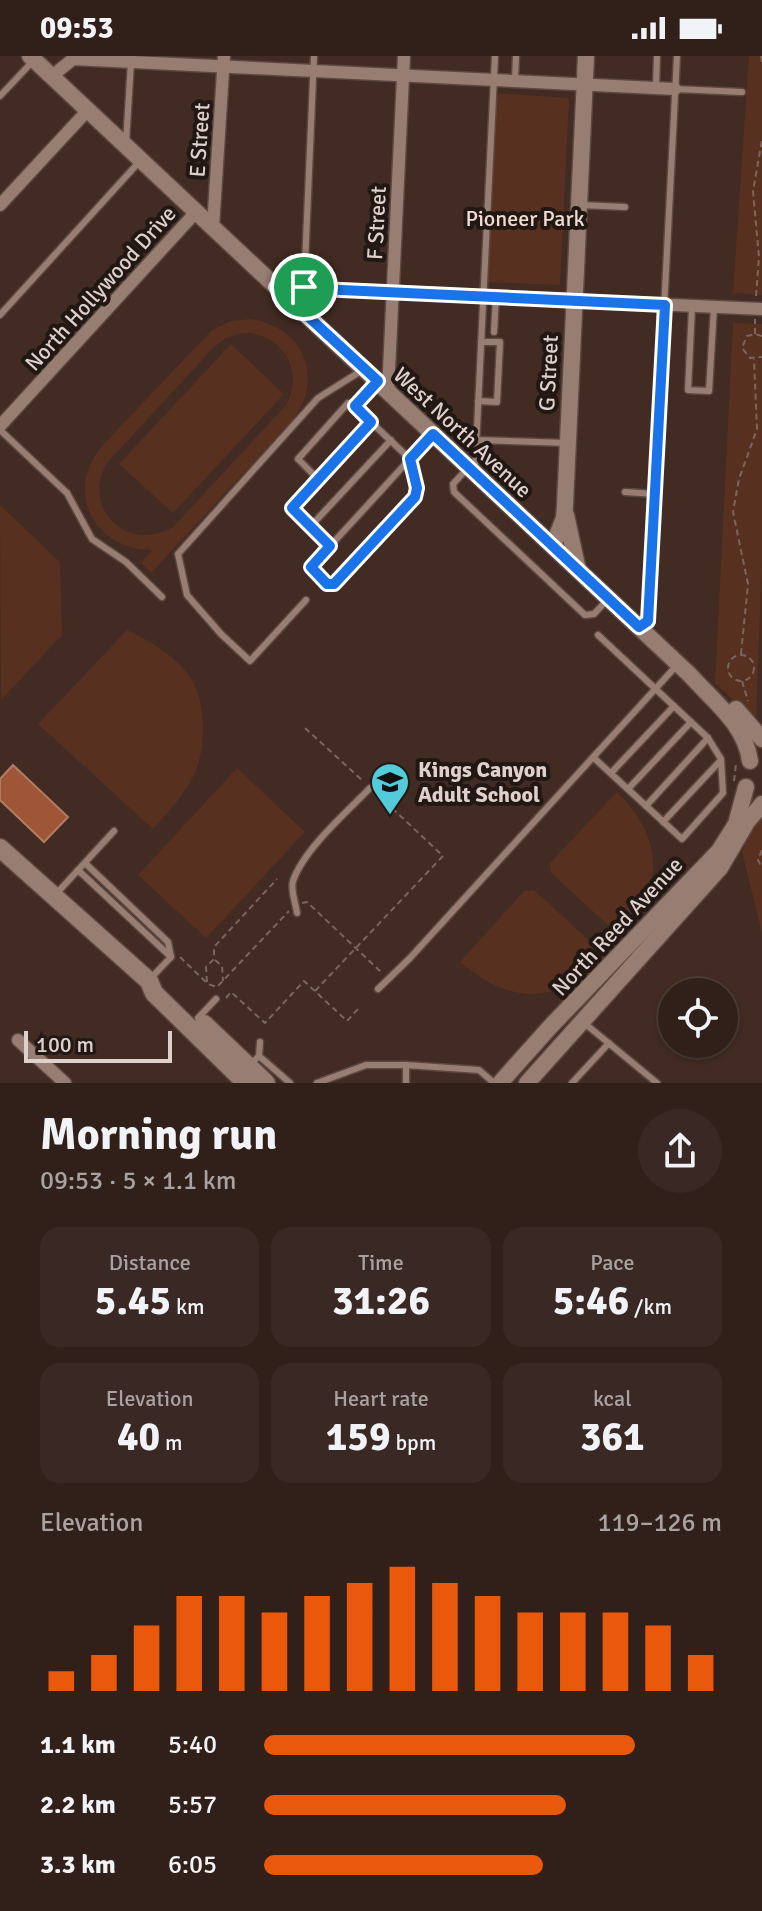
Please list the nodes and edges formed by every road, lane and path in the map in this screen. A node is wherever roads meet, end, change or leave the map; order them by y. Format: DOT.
graph roads {
  1 [pos="314,56"];
  2 [pos="404,56"];
  3 [pos="495,56"];
  4 [pos="516,56"];
  5 [pos="586,56"];
  6 [pos="657,56"];
  7 [pos="677,56"];
  8 [pos="761,56"];
  9 [pos="32,58"];
  10 [pos="131,59"];
  11 [pos="224,61"];
  12 [pos="762,62"];
  13 [pos="313,70"];
  14 [pos="403,74"];
  15 [pos="52,76"];
  16 [pos="494,78"];
  17 [pos="515,79"];
  18 [pos="584,83"];
  19 [pos="656,87"];
  20 [pos="675,89"];
  21 [pos="742,92"];
  22 [pos="0,96"];
  23 [pos="88,110"];
  24 [pos="762,140"];
  25 [pos="126,146"];
  26 [pos="141,160"];
  27 [pos="0,205"];
  28 [pos="579,205"];
  29 [pos="625,207"];
  30 [pos="196,212"];
  31 [pos="213,227"];
  32 [pos="276,287"];
  33 [pos="304,287"];
  34 [pos="393,292"];
  35 [pos="490,297"];
  36 [pos="574,301"];
  37 [pos="665,305"];
  38 [pos="692,306"];
  39 [pos="714,307"];
  40 [pos="759,309"];
  41 [pos="0,315"];
  42 [pos="494,332"];
  43 [pos="755,334"];
  44 [pos="762,336"];
  45 [pos="481,342"];
  46 [pos="762,357"];
  47 [pos="754,359"];
  48 [pos="364,369"];
  49 [pos="383,386"];
  50 [pos="478,401"];
  51 [pos="355,406"];
  52 [pos="371,422"];
  53 [pos="0,428"];
  54 [pos="433,434"];
  55 [pos="391,440"];
  56 [pos="476,440"];
  57 [pos="567,443"];
  58 [pos="410,459"];
  59 [pos="472,471"];
  60 [pos="318,479"];
  61 [pos="625,492"];
  62 [pos="655,494"];
  63 [pos="565,505"];
  64 [pos="528,523"];
  65 [pos="310,527"];
  66 [pos="330,546"];
  67 [pos="553,546"];
  68 [pos="579,572"];
  69 [pos="162,597"];
  70 [pos="608,599"];
  71 [pos="306,600"];
  72 [pos="639,627"];
  73 [pos="598,635"];
  74 [pos="741,654"];
  75 [pos="684,670"];
  76 [pos="657,690"];
  77 [pos="674,706"];
  78 [pos="691,722"];
  79 [pos="305,728"];
  80 [pos="708,738"];
  81 [pos="762,739"];
  82 [pos="750,757"];
  83 [pos="594,758"];
  84 [pos="721,759"];
  85 [pos="611,773"];
  86 [pos="740,785"];
  87 [pos="370,788"];
  88 [pos="628,789"];
  89 [pos="762,802"];
  90 [pos="646,806"];
  91 [pos="663,822"];
  92 [pos="114,831"];
  93 [pos="0,848"];
  94 [pos="762,850"];
  95 [pos="85,863"];
  96 [pos="762,868"];
  97 [pos="78,870"];
  98 [pos="696,875"];
  99 [pos="277,879"];
  100 [pos="54,896"];
  101 [pos="296,904"];
  102 [pos="297,913"];
  103 [pos="652,944"];
  104 [pos="178,950"];
  105 [pos="171,957"];
  106 [pos="214,959"];
  107 [pos="381,972"];
  108 [pos="149,981"];
  109 [pos="223,981"];
  110 [pos="207,983"];
  111 [pos="378,989"];
  112 [pos="315,991"];
  113 [pos="219,1000"];
  114 [pos="358,1009"];
  115 [pos="567,1012"];
  116 [pos="198,1018"];
  117 [pos="583,1022"];
  118 [pos="18,1040"];
  119 [pos="260,1042"];
  120 [pos="609,1043"];
  121 [pos="406,1065"];
  122 [pos="251,1068"];
  123 [pos="484,1074"];
  124 [pos="534,1080"];
  125 [pos="65,1083"];
  126 [pos="266,1083"];
  127 [pos="290,1083"];
  128 [pos="317,1083"];
  129 [pos="406,1083"];
  130 [pos="478,1083"];
  131 [pos="494,1083"];
  132 [pos="500,1083"];
  133 [pos="572,1083"];
  134 [pos="657,1083"];
  1 -- 13 [label="lane"];
  2 -- 14 [label="street, F Street"];
  3 -- 16 [label="lane"];
  4 -- 17 [label="lane"];
  5 -- 18 [label="street, G Street"];
  6 -- 19 [label="lane"];
  7 -- 20 [label="lane"];
  8 -- 12 [label="path"];
  9 -- 15 [label="street, West North Avenue"];
  9 -- 22 [label="lane"];
  10 -- 11 [label="street"];
  10 -- 15 [label="street"];
  10 -- 25 [label="lane"];
  11 -- 13 [label="street"];
  11 -- 31 [label="street, E Street"];
  13 -- 14 [label="street"];
  13 -- 33 [label="lane"];
  14 -- 16 [label="street"];
  14 -- 34 [label="street, F Street"];
  15 -- 23 [label="street, West North Avenue"];
  16 -- 17 [label="street"];
  16 -- 35 [label="lane"];
  17 -- 18 [label="street"];
  18 -- 19 [label="street"];
  18 -- 28 [label="street, G Street"];
  19 -- 20 [label="street"];
  20 -- 21 [label="lane"];
  20 -- 37 [label="lane"];
  23 -- 25 [label="street, West North Avenue"];
  23 -- 27 [label="street"];
  24 -- 40 [label="path"];
  25 -- 26 [label="street, West North Avenue"];
  26 -- 30 [label="street, West North Avenue"];
  26 -- 41 [label="lane"];
  28 -- 29 [label="lane"];
  28 -- 36 [label="street, G Street"];
  30 -- 31 [label="street, West North Avenue"];
  30 -- 53 [label="street, North Hollywood Drive"];
  31 -- 32 [label="street, West North Avenue"];
  32 -- 33 [label="street"];
  32 -- 48 [label="street, West North Avenue"];
  33 -- 34 [label="street"];
  34 -- 35 [label="street"];
  34 -- 49 [label="street, F Street"];
  35 -- 36 [label="street"];
  35 -- 42 [label="lane"];
  35 -- 45 [label="lane"];
  36 -- 37 [label="street"];
  36 -- 57 [label="street, G Street"];
  37 -- 38 [label="street"];
  37 -- 62 [label="lane"];
  38 -- 39 [label="street"];
  38 -- 39 [label="lane"];
  39 -- 40 [label="street"];
  40 -- 43 [label="path"];
  43 -- 44 [label="path"];
  43 -- 47 [label="path"];
  45 -- 50 [label="lane"];
  45 -- 50 [label="lane"];
  46 -- 47 [label="path"];
  47 -- 74 [label="path"];
  48 -- 49 [label="street, West North Avenue"];
  48 -- 71 [label="lane"];
  49 -- 51 [label="lane"];
  49 -- 54 [label="street, West North Avenue"];
  50 -- 56 [label="lane"];
  51 -- 52 [label="lane"];
  51 -- 60 [label="lane"];
  52 -- 55 [label="lane"];
  52 -- 60 [label="lane"];
  53 -- 69 [label="lane"];
  54 -- 58 [label="lane"];
  54 -- 59 [label="street, West North Avenue"];
  55 -- 58 [label="lane"];
  55 -- 65 [label="lane"];
  56 -- 57 [label="lane"];
  56 -- 59 [label="lane"];
  57 -- 63 [label="street, G Street"];
  58 -- 66 [label="lane"];
  58 -- 66 [label="lane"];
  59 -- 64 [label="street, West North Avenue"];
  59 -- 70 [label="lane"];
  60 -- 65 [label="lane"];
  61 -- 62 [label="lane"];
  62 -- 72 [label="lane"];
  63 -- 64 [label="street"];
  63 -- 67 [label="street, G Street"];
  63 -- 68 [label="street"];
  64 -- 67 [label="street, West North Avenue"];
  65 -- 66 [label="lane"];
  67 -- 68 [label="street, West North Avenue"];
  68 -- 70 [label="street, West North Avenue"];
  70 -- 72 [label="street, West North Avenue"];
  72 -- 75 [label="street, West North Avenue"];
  73 -- 76 [label="lane"];
  74 -- 74 [label="path"];
  75 -- 76 [label="lane"];
  75 -- 81 [label="street, West North Avenue"];
  75 -- 82 [label="street, West North Avenue"];
  76 -- 77 [label="lane"];
  76 -- 83 [label="lane"];
  77 -- 78 [label="lane"];
  77 -- 85 [label="lane"];
  78 -- 80 [label="lane"];
  78 -- 88 [label="lane"];
  79 -- 87 [label="path"];
  80 -- 84 [label="lane"];
  80 -- 90 [label="lane"];
  82 -- 86 [label="path"];
  82 -- 86 [label="street, North Reed Avenue"];
  83 -- 85 [label="lane"];
  83 -- 111 [label="lane"];
  84 -- 91 [label="lane"];
  84 -- 91 [label="lane"];
  85 -- 88 [label="lane"];
  86 -- 89 [label="street"];
  86 -- 98 [label="street, North Reed Avenue"];
  87 -- 101 [label="lane"];
  87 -- 112 [label="path"];
  88 -- 90 [label="lane"];
  89 -- 103 [label="street, North Reed Avenue"];
  90 -- 91 [label="lane"];
  92 -- 95 [label="lane"];
  93 -- 100 [label="main road"];
  94 -- 96 [label="path"];
  95 -- 97 [label="lane"];
  95 -- 105 [label="lane"];
  97 -- 100 [label="lane"];
  97 -- 105 [label="lane"];
  98 -- 103 [label="street"];
  98 -- 115 [label="street, North Reed Avenue"];
  99 -- 106 [label="path"];
  100 -- 108 [label="main road"];
  101 -- 102 [label="lane"];
  101 -- 107 [label="path"];
  101 -- 109 [label="path"];
  103 -- 117 [label="street, North Reed Avenue"];
  104 -- 110 [label="path"];
  105 -- 108 [label="lane"];
  106 -- 109 [label="path"];
  106 -- 110 [label="path"];
  108 -- 116 [label="main road"];
  108 -- 122 [label="main road"];
  109 -- 110 [label="path"];
  112 -- 113 [label="path"];
  112 -- 114 [label="path"];
  113 -- 116 [label="lane"];
  115 -- 124 [label="street"];
  115 -- 132 [label="street, North Reed Avenue"];
  116 -- 122 [label="main road"];
  117 -- 120 [label="lane"];
  117 -- 124 [label="street, North Reed Avenue"];
  118 -- 125 [label="street"];
  119 -- 122 [label="lane"];
  120 -- 133 [label="lane"];
  120 -- 134 [label="lane"];
  121 -- 123 [label="lane"];
  121 -- 128 [label="lane"];
  121 -- 129 [label="lane"];
  122 -- 126 [label="main road"];
  122 -- 127 [label="lane"];
  123 -- 130 [label="lane"];
  123 -- 131 [label="lane"];
}
